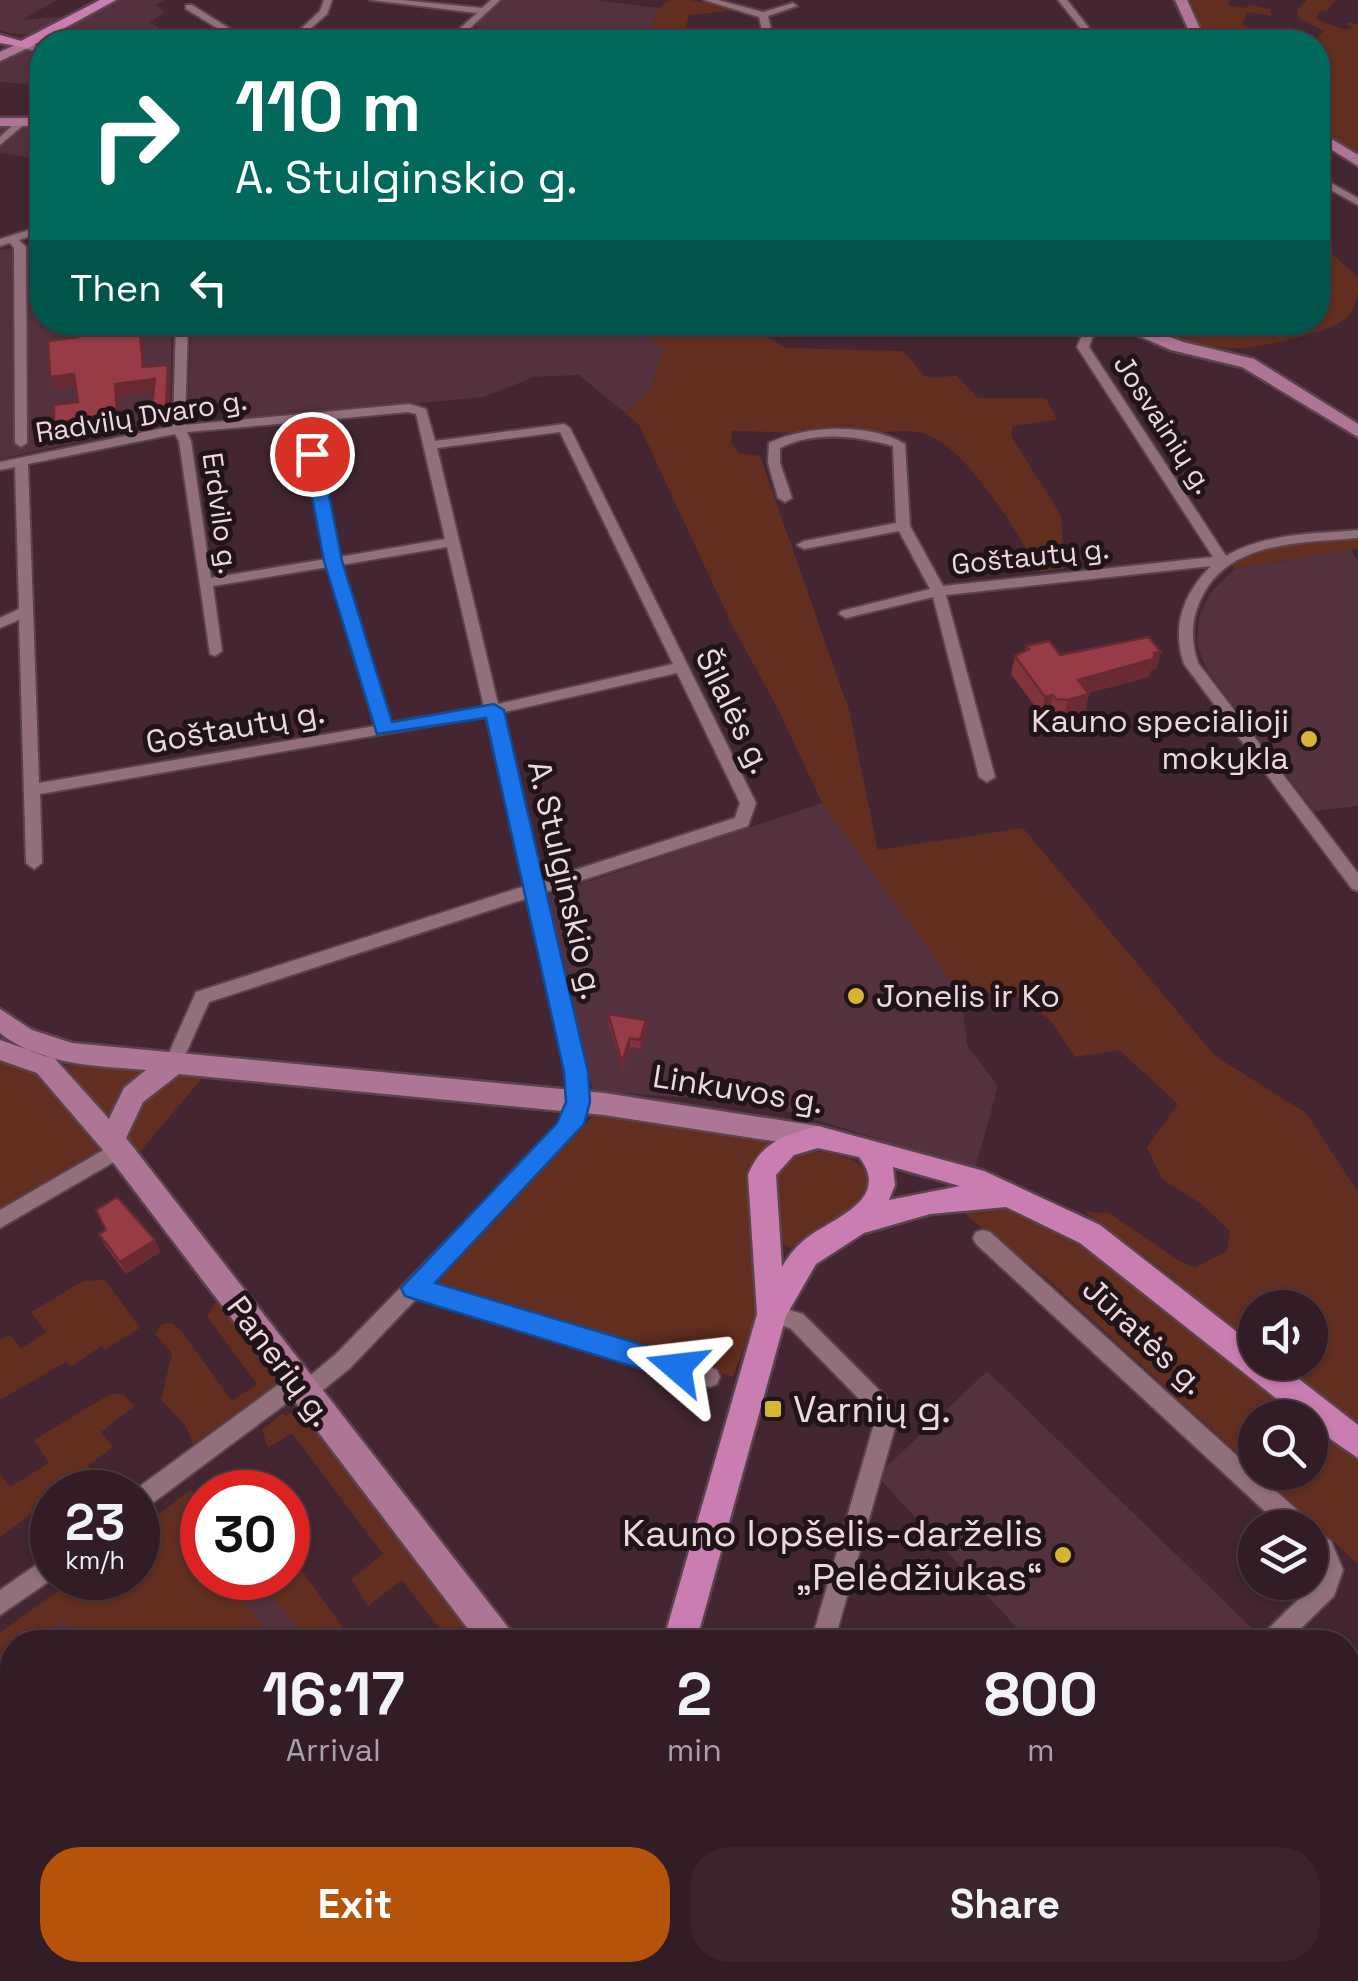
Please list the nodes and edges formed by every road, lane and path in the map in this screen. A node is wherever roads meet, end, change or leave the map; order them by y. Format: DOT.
graph roads {
  1 [pos="110,0"];
  2 [pos="328,0"];
  3 [pos="374,0"];
  4 [pos="496,0"];
  5 [pos="708,0"];
  6 [pos="1062,0"];
  7 [pos="1181,0"];
  8 [pos="793,6"];
  9 [pos="190,8"];
  10 [pos="484,11"];
  11 [pos="762,15"];
  12 [pos="52,30"];
  13 [pos="226,30"];
  14 [pos="305,30"];
  15 [pos="463,30"];
  16 [pos="765,30"];
  17 [pos="1087,30"];
  18 [pos="1195,30"];
  19 [pos="0,38"];
  20 [pos="30,41"];
  21 [pos="23,45"];
  22 [pos="30,47"];
  23 [pos="0,56"];
  24 [pos="0,122"];
  25 [pos="22,122"];
  26 [pos="30,122"];
  27 [pos="0,142"];
  28 [pos="1330,144"];
  29 [pos="1358,162"];
  30 [pos="1330,186"];
  31 [pos="1358,202"];
  32 [pos="0,226"];
  33 [pos="12,240"];
  34 [pos="182,335"];
  35 [pos="1088,335"];
  36 [pos="1148,335"];
  37 [pos="409,408"];
  38 [pos="306,418"];
  39 [pos="180,429"];
  40 [pos="1358,432"];
  41 [pos="20,443"];
  42 [pos="430,446"];
  43 [pos="21,460"];
  44 [pos="0,466"];
  45 [pos="784,498"];
  46 [pos="903,526"];
  47 [pos="1358,534"];
  48 [pos="454,542"];
  49 [pos="804,545"];
  50 [pos="1222,560"];
  51 [pos="333,561"];
  52 [pos="205,583"];
  53 [pos="938,590"];
  54 [pos="26,612"];
  55 [pos="846,614"];
  56 [pos="0,624"];
  57 [pos="215,651"];
  58 [pos="682,666"];
  59 [pos="494,710"];
  60 [pos="384,730"];
  61 [pos="987,777"];
  62 [pos="32,790"];
  63 [pos="34,863"];
  64 [pos="1358,884"];
  65 [pos="534,891"];
  66 [pos="0,1019"];
  67 [pos="11,1044"];
  68 [pos="173,1064"];
  69 [pos="578,1102"];
  70 [pos="818,1137"];
  71 [pos="115,1145"];
  72 [pos="867,1148"];
  73 [pos="1014,1197"];
  74 [pos="0,1220"];
  75 [pos="860,1221"];
  76 [pos="764,1232"];
  77 [pos="983,1238"];
  78 [pos="814,1247"];
  79 [pos="414,1288"];
  80 [pos="772,1314"];
  81 [pos="710,1377"];
  82 [pos="300,1388"];
  83 [pos="1358,1444"];
  84 [pos="160,1487"];
  85 [pos="1280,1510"];
  86 [pos="30,1582"];
  87 [pos="1314,1600"];
  88 [pos="0,1604"];
  89 [pos="489,1630"];
  90 [pos="682,1630"];
  91 [pos="827,1630"];
  92 [pos="1283,1630"];
  1 -- 12 [label="main road"];
  2 -- 14 [label="street"];
  3 -- 10 [label="street"];
  4 -- 10 [label="street"];
  5 -- 11 [label="street"];
  6 -- 17 [label="street"];
  7 -- 18 [label="street"];
  8 -- 11 [label="street"];
  9 -- 13 [label="street"];
  10 -- 15 [label="street"];
  11 -- 16 [label="street"];
  19 -- 21 [label="main road"];
  20 -- 21 [label="main road"];
  21 -- 22 [label="street"];
  21 -- 23 [label="street"];
  24 -- 25 [label="street"];
  25 -- 26 [label="street"];
  25 -- 27 [label="street"];
  28 -- 29 [label="street"];
  30 -- 31 [label="street"];
  32 -- 33 [label="street"];
  33 -- 41 [label="street"];
  34 -- 39 [label="street, Erdvilo g."];
  35 -- 50 [label="street, Josvainių g."];
  36 -- 40 [label="street"];
  37 -- 38 [label="street, Radvilų Dvaro g."];
  37 -- 42 [label="street, A. Stulginskio g."];
  38 -- 39 [label="street, Radvilų Dvaro g."];
  38 -- 51 [label="street"];
  39 -- 43 [label="street, Radvilų Dvaro g."];
  39 -- 52 [label="street, Erdvilo g."];
  42 -- 48 [label="street, A. Stulginskio g."];
  42 -- 58 [label="street, Šilalės g."];
  43 -- 44 [label="street, Radvilų Dvaro g."];
  43 -- 54 [label="street"];
  45 -- 46 [label="street"];
  46 -- 49 [label="street"];
  46 -- 53 [label="street"];
  47 -- 50 [label="street, Goštautų g."];
  48 -- 51 [label="street"];
  48 -- 59 [label="street, A. Stulginskio g."];
  50 -- 53 [label="street, Goštautų g."];
  50 -- 64 [label="street"];
  51 -- 52 [label="street"];
  51 -- 60 [label="street"];
  52 -- 57 [label="street, Erdvilo g."];
  53 -- 55 [label="street, Goštautų g."];
  53 -- 61 [label="street"];
  54 -- 56 [label="street"];
  54 -- 62 [label="street"];
  58 -- 59 [label="street, Goštautų g."];
  58 -- 65 [label="street, Šilalės g."];
  59 -- 60 [label="street, Goštautų g."];
  59 -- 65 [label="street, A. Stulginskio g."];
  60 -- 62 [label="street, Goštautų g."];
  62 -- 63 [label="street"];
  65 -- 68 [label="street, Šilalės g."];
  65 -- 69 [label="street, A. Stulginskio g."];
  66 -- 67 [label="street"];
  67 -- 68 [label="street, Linkuvos g."];
  67 -- 71 [label="street, Panerių g."];
  68 -- 69 [label="street, Linkuvos g."];
  68 -- 71 [label="street"];
  69 -- 70 [label="street, Linkuvos g."];
  69 -- 79 [label="street"];
  70 -- 72 [label="main road, Linkuvos g."];
  70 -- 76 [label="main road"];
  71 -- 74 [label="street"];
  71 -- 82 [label="street, Panerių g."];
  72 -- 73 [label="main road, Linkuvos g."];
  72 -- 75 [label="main road"];
  73 -- 75 [label="main road"];
  73 -- 83 [label="main road, Linkuvos g."];
  75 -- 78 [label="main road"];
  76 -- 78 [label="main road"];
  76 -- 80 [label="main road"];
  77 -- 85 [label="street, Jūratės g."];
  78 -- 80 [label="main road"];
  79 -- 81 [label="street"];
  79 -- 82 [label="street"];
  80 -- 90 [label="main road"];
  80 -- 91 [label="street"];
  82 -- 84 [label="street"];
  82 -- 89 [label="street, Panerių g."];
  86 -- 88 [label="street"];
  87 -- 92 [label="street"];
}
